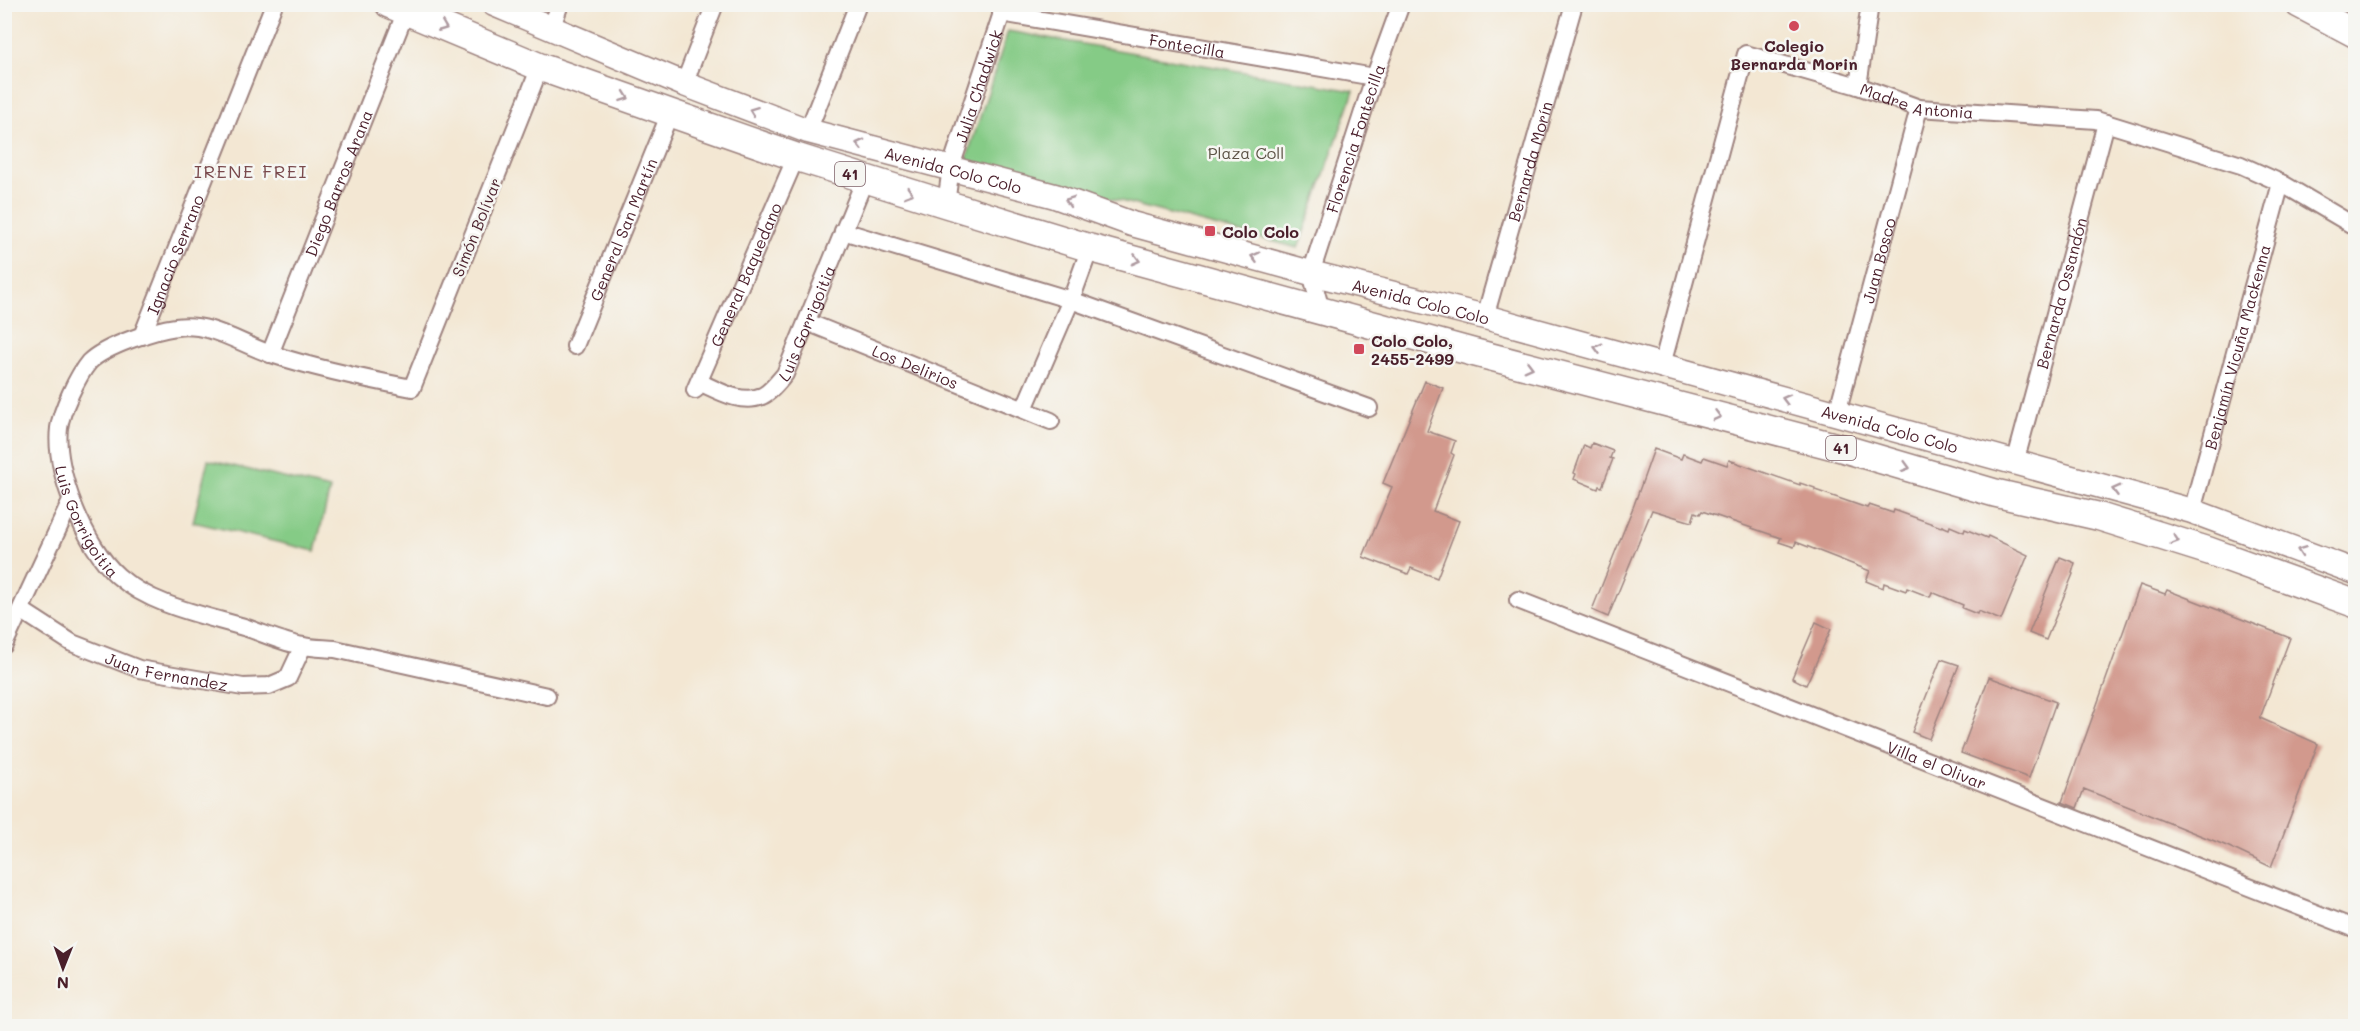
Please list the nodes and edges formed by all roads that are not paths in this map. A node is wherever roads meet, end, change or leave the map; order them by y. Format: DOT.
graph roads {
  1 [pos="274,4"];
  2 [pos="494,4"];
  3 [pos="560,4"];
  4 [pos="715,4"];
  5 [pos="858,4"];
  6 [pos="1401,4"];
  7 [pos="1574,4"];
  8 [pos="1870,4"];
  9 [pos="2299,4"];
  10 [pos="397,8"];
  11 [pos="1003,9"];
  12 [pos="551,29"];
  13 [pos="2355,34"];
  14 [pos="540,67"];
  15 [pos="1374,77"];
  16 [pos="684,84"];
  17 [pos="1858,86"];
  18 [pos="1919,108"];
  19 [pos="670,113"];
  20 [pos="2106,123"];
  21 [pos="808,131"];
  22 [pos="796,157"];
  23 [pos="951,167"];
  24 [pos="865,179"];
  25 [pos="2281,183"];
  26 [pos="946,204"];
  27 [pos="2355,227"];
  28 [pos="843,231"];
  29 [pos="1090,248"];
  30 [pos="1311,273"];
  31 [pos="1071,300"];
  32 [pos="1321,310"];
  33 [pos="1485,317"];
  34 [pos="807,322"];
  35 [pos="142,336"];
  36 [pos="575,346"];
  37 [pos="270,354"];
  38 [pos="1662,365"];
  39 [pos="696,387"];
  40 [pos="412,388"];
  41 [pos="1370,408"];
  42 [pos="1024,410"];
  43 [pos="1837,413"];
  44 [pos="1051,421"];
  45 [pos="2015,463"];
  46 [pos="71,501"];
  47 [pos="2192,511"];
  48 [pos="2209,551"];
  49 [pos="2355,572"];
  50 [pos="1518,600"];
  51 [pos="2355,604"];
  52 [pos="21,610"];
  53 [pos="2355,610"];
  54 [pos="4,645"];
  55 [pos="303,646"];
  56 [pos="547,696"];
  57 [pos="2355,929"];
  1 -- 35 [label="street, Ignacio Serrano"];
  2 -- 12 [label="street, Avenida Colo Colo"];
  3 -- 12 [label="street"];
  4 -- 16 [label="street"];
  5 -- 21 [label="street"];
  6 -- 15 [label="street, Florencia Fontecilla"];
  7 -- 33 [label="street, Bernarda Morín"];
  8 -- 17 [label="street"];
  9 -- 13 [label="main road"];
  10 -- 14 [label="main road, Avenida Colo Colo / 41, one-way"];
  10 -- 37 [label="street, Diego Barros Arana"];
  11 -- 15 [label="street, Fontecilla"];
  11 -- 23 [label="street, Julia Chadwick"];
  12 -- 16 [label="street, Avenida Colo Colo"];
  14 -- 19 [label="main road, Avenida Colo Colo / 41, one-way"];
  14 -- 40 [label="street, Simón Bolívar"];
  15 -- 30 [label="street, Florencia Fontecilla"];
  21 -- 16 [label="street, Avenida Colo Colo, one-way"];
  17 -- 18 [label="street, Madre Antonia"];
  17 -- 38 [label="street, Madre Antonia"];
  18 -- 20 [label="street, Madre Antonia"];
  18 -- 43 [label="street, Juan Bosco"];
  19 -- 22 [label="main road, Avenida Colo Colo / 41"];
  19 -- 36 [label="street, General San Martín"];
  20 -- 25 [label="street, Madre Antonia"];
  20 -- 45 [label="street, Bernarda Ossandón"];
  23 -- 21 [label="street, Avenida Colo Colo, one-way"];
  22 -- 24 [label="main road, Avenida Colo Colo / 41"];
  22 -- 39 [label="street, General Baquedano"];
  23 -- 26 [label="street, Julia Chadwick"];
  30 -- 23 [label="street, Avenida Colo Colo, one-way"];
  24 -- 26 [label="main road, Avenida Colo Colo / 41, one-way"];
  24 -- 28 [label="street, Luis Gorrigoitia"];
  25 -- 27 [label="street, Madre Antonia"];
  25 -- 47 [label="street, Benjamín Vicuña Mackenna"];
  26 -- 29 [label="main road, Avenida Colo Colo / 41"];
  28 -- 31 [label="street"];
  28 -- 34 [label="street, Luis Gorrigoitia"];
  29 -- 31 [label="street"];
  29 -- 32 [label="main road, Avenida Colo Colo / 41, one-way"];
  30 -- 32 [label="street"];
  30 -- 33 [label="street, Avenida Colo Colo"];
  31 -- 41 [label="street"];
  31 -- 42 [label="street"];
  32 -- 48 [label="main road, Avenida Colo Colo / 41, one-way"];
  38 -- 33 [label="street, Avenida Colo Colo, one-way"];
  34 -- 39 [label="street, Luis Gorrigoitia"];
  34 -- 42 [label="street, Los Delirios"];
  35 -- 37 [label="street, Luis Gorrigoitia"];
  35 -- 46 [label="street, Luis Gorrigoitia"];
  37 -- 40 [label="street, Luis Gorrigoitia"];
  43 -- 38 [label="street, Avenida Colo Colo, one-way"];
  42 -- 44 [label="street, Los Delirios"];
  43 -- 45 [label="street, Avenida Colo Colo"];
  47 -- 45 [label="street, Avenida Colo Colo, one-way"];
  46 -- 52 [label="street"];
  46 -- 55 [label="street, Luis Gorrigoitia"];
  49 -- 47 [label="street, Avenida Colo Colo, one-way"];
  48 -- 51 [label="main road, 41"];
  48 -- 53 [label="main road"];
  50 -- 57 [label="street, Villa el Olivar"];
  52 -- 54 [label="street"];
  52 -- 55 [label="street, Juan Fernandez"];
  55 -- 56 [label="street, Luis Gorrigoitia"];
}
